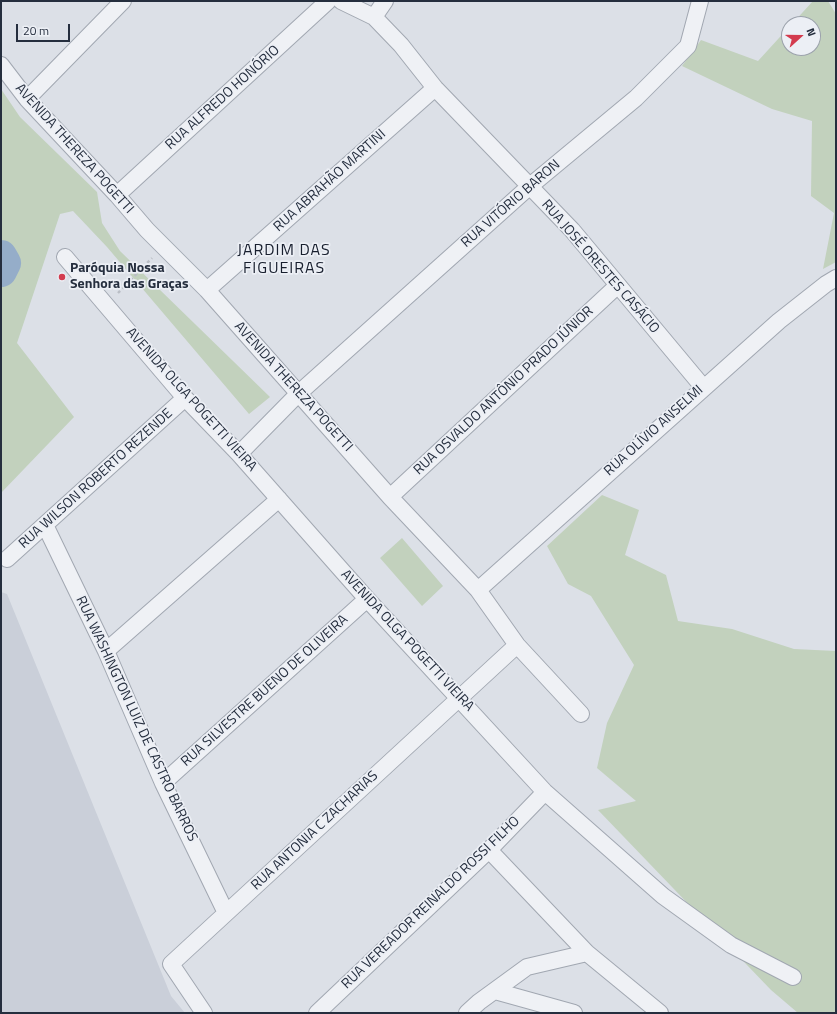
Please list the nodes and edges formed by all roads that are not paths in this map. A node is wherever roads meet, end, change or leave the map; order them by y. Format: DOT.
graph roads {
  1 [pos="123,1"];
  2 [pos="328,1"];
  3 [pos="341,1"];
  4 [pos="385,1"];
  5 [pos="700,1"];
  6 [pos="374,17"];
  7 [pos="1,65"];
  8 [pos="435,88"];
  9 [pos="27,99"];
  10 [pos="530,186"];
  11 [pos="117,195"];
  12 [pos="65,256"];
  13 [pos="836,278"];
  14 [pos="617,286"];
  15 [pos="207,290"];
  16 [pos="703,387"];
  17 [pos="299,393"];
  18 [pos="185,398"];
  19 [pos="239,454"];
  20 [pos="390,497"];
  21 [pos="279,499"];
  22 [pos="46,525"];
  23 [pos="7,559"];
  24 [pos="478,590"];
  25 [pos="367,599"];
  26 [pos="517,645"];
  27 [pos="106,651"];
  28 [pos="458,697"];
  29 [pos="581,714"];
  30 [pos="163,783"];
  31 [pos="545,792"];
  32 [pos="489,850"];
  33 [pos="226,913"];
  34 [pos="587,953"];
  35 [pos="793,977"];
  36 [pos="495,991"];
  37 [pos="204,1013"];
  38 [pos="317,1013"];
  39 [pos="468,1013"];
  40 [pos="574,1013"];
  41 [pos="660,1013"];
  1 -- 9 [label="street"];
  2 -- 11 [label="street, RUA ALFREDO HONÓRIO"];
  3 -- 6 [label="street, RUA JOSÉ ORESTES CASÁCIO"];
  4 -- 6 [label="street"];
  5 -- 10 [label="street, RUA VITÓRIO BARON"];
  6 -- 8 [label="street, RUA JOSÉ ORESTES CASÁCIO"];
  7 -- 9 [label="street, AVENIDA THEREZA POGETTI"];
  8 -- 10 [label="street, RUA JOSÉ ORESTES CASÁCIO"];
  8 -- 15 [label="street, RUA ABRAHÃO MARTINI"];
  9 -- 11 [label="street, AVENIDA THEREZA POGETTI"];
  10 -- 14 [label="street, RUA JOSÉ ORESTES CASÁCIO"];
  10 -- 17 [label="street, RUA VITÓRIO BARON"];
  11 -- 15 [label="street, AVENIDA THEREZA POGETTI"];
  12 -- 18 [label="street, AVENIDA OLGA POGETTI VIEIRA"];
  13 -- 16 [label="street, RUA OLÍVIO ANSELMI"];
  14 -- 16 [label="street, RUA JOSÉ ORESTES CASÁCIO"];
  14 -- 20 [label="street, RUA OSVALDO ANTÔNIO PRADO JÚNIOR"];
  15 -- 17 [label="street, AVENIDA THEREZA POGETTI"];
  16 -- 24 [label="street, RUA OLÍVIO ANSELMI"];
  17 -- 19 [label="street, RUA VITÓRIO BARON"];
  17 -- 20 [label="street, AVENIDA THEREZA POGETTI"];
  18 -- 19 [label="street, AVENIDA OLGA POGETTI VIEIRA"];
  18 -- 22 [label="street, RUA WILSON ROBERTO REZENDE"];
  19 -- 21 [label="street, AVENIDA OLGA POGETTI VIEIRA"];
  20 -- 24 [label="street, AVENIDA THEREZA POGETTI"];
  21 -- 25 [label="street, AVENIDA OLGA POGETTI VIEIRA"];
  21 -- 27 [label="street"];
  22 -- 23 [label="street, RUA WILSON ROBERTO REZENDE"];
  22 -- 27 [label="street, RUA WASHINGTON LUIZ DE CASTRO BARROS"];
  24 -- 26 [label="street, AVENIDA THEREZA POGETTI"];
  25 -- 28 [label="street, AVENIDA OLGA POGETTI VIEIRA"];
  25 -- 30 [label="street, RUA SILVESTRE BUENO DE OLIVEIRA"];
  26 -- 28 [label="street, RUA ANTONIA C ZACHARIAS"];
  26 -- 29 [label="street, AVENIDA THEREZA POGETTI"];
  27 -- 30 [label="street, RUA WASHINGTON LUIZ DE CASTRO BARROS"];
  28 -- 31 [label="street, AVENIDA OLGA POGETTI VIEIRA"];
  28 -- 33 [label="street, RUA ANTONIA C ZACHARIAS"];
  30 -- 33 [label="street, RUA WASHINGTON LUIZ DE CASTRO BARROS"];
  31 -- 32 [label="street, RUA VEREADOR REINALDO ROSSI FILHO"];
  31 -- 35 [label="street, AVENIDA OLGA POGETTI VIEIRA"];
  32 -- 34 [label="street"];
  32 -- 38 [label="street, RUA VEREADOR REINALDO ROSSI FILHO"];
  33 -- 37 [label="street, RUA ANTONIA C ZACHARIAS"];
  34 -- 36 [label="street"];
  34 -- 41 [label="street"];
  36 -- 39 [label="street"];
  36 -- 40 [label="street"];
}
